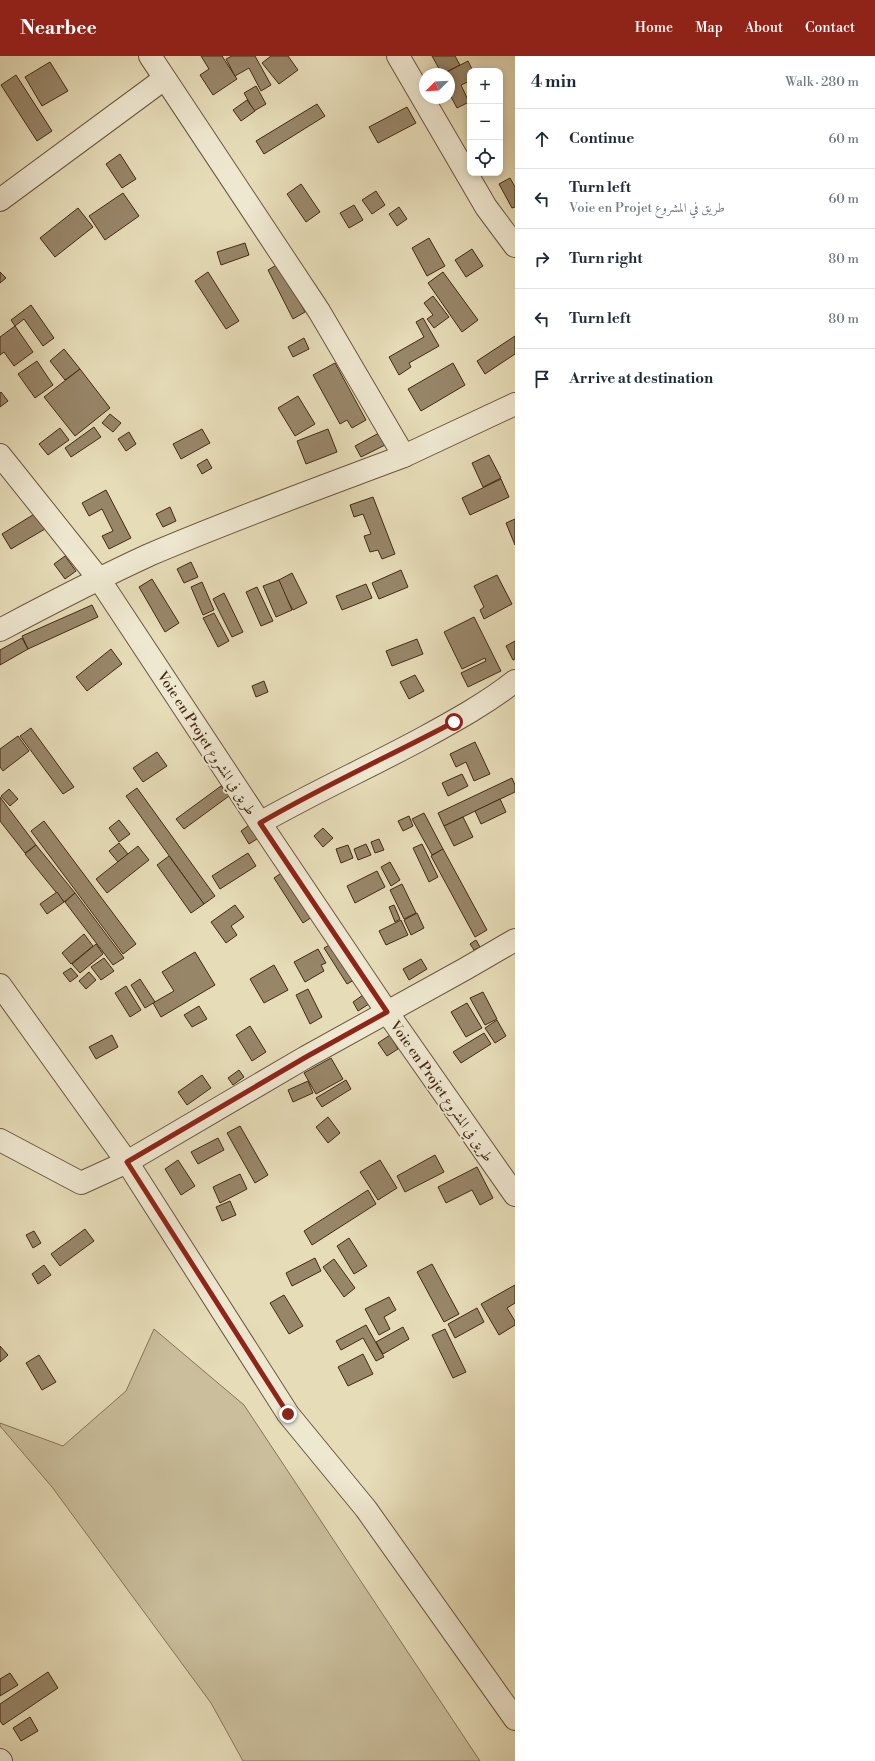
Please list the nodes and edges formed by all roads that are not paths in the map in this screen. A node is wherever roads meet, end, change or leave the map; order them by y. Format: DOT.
graph roads {
  1 [pos="150,56"];
  2 [pos="398,56"];
  3 [pos="164,79"];
  4 [pos="0,200"];
  5 [pos="515,246"];
  6 [pos="515,404"];
  7 [pos="0,455"];
  8 [pos="404,456"];
  9 [pos="99,579"];
  10 [pos="0,630"];
  11 [pos="515,681"];
  12 [pos="260,823"];
  13 [pos="515,940"];
  14 [pos="0,985"];
  15 [pos="387,1012"];
  16 [pos="0,1140"];
  17 [pos="127,1162"];
  18 [pos="515,1195"];
  19 [pos="515,1719"];
  1 -- 3 [label="street"];
  2 -- 5 [label="street"];
  3 -- 4 [label="street"];
  3 -- 8 [label="street"];
  6 -- 8 [label="street"];
  7 -- 9 [label="street, Voie en Projet طريق في المشروع"];
  8 -- 9 [label="street"];
  9 -- 10 [label="street"];
  9 -- 12 [label="street, Voie en Projet طريق في المشروع"];
  11 -- 12 [label="street"];
  12 -- 15 [label="street, Voie en Projet طريق في المشروع"];
  13 -- 15 [label="street"];
  14 -- 17 [label="street"];
  15 -- 17 [label="street"];
  15 -- 18 [label="street, Voie en Projet طريق في المشروع"];
  16 -- 17 [label="street"];
  17 -- 19 [label="street"];
}
